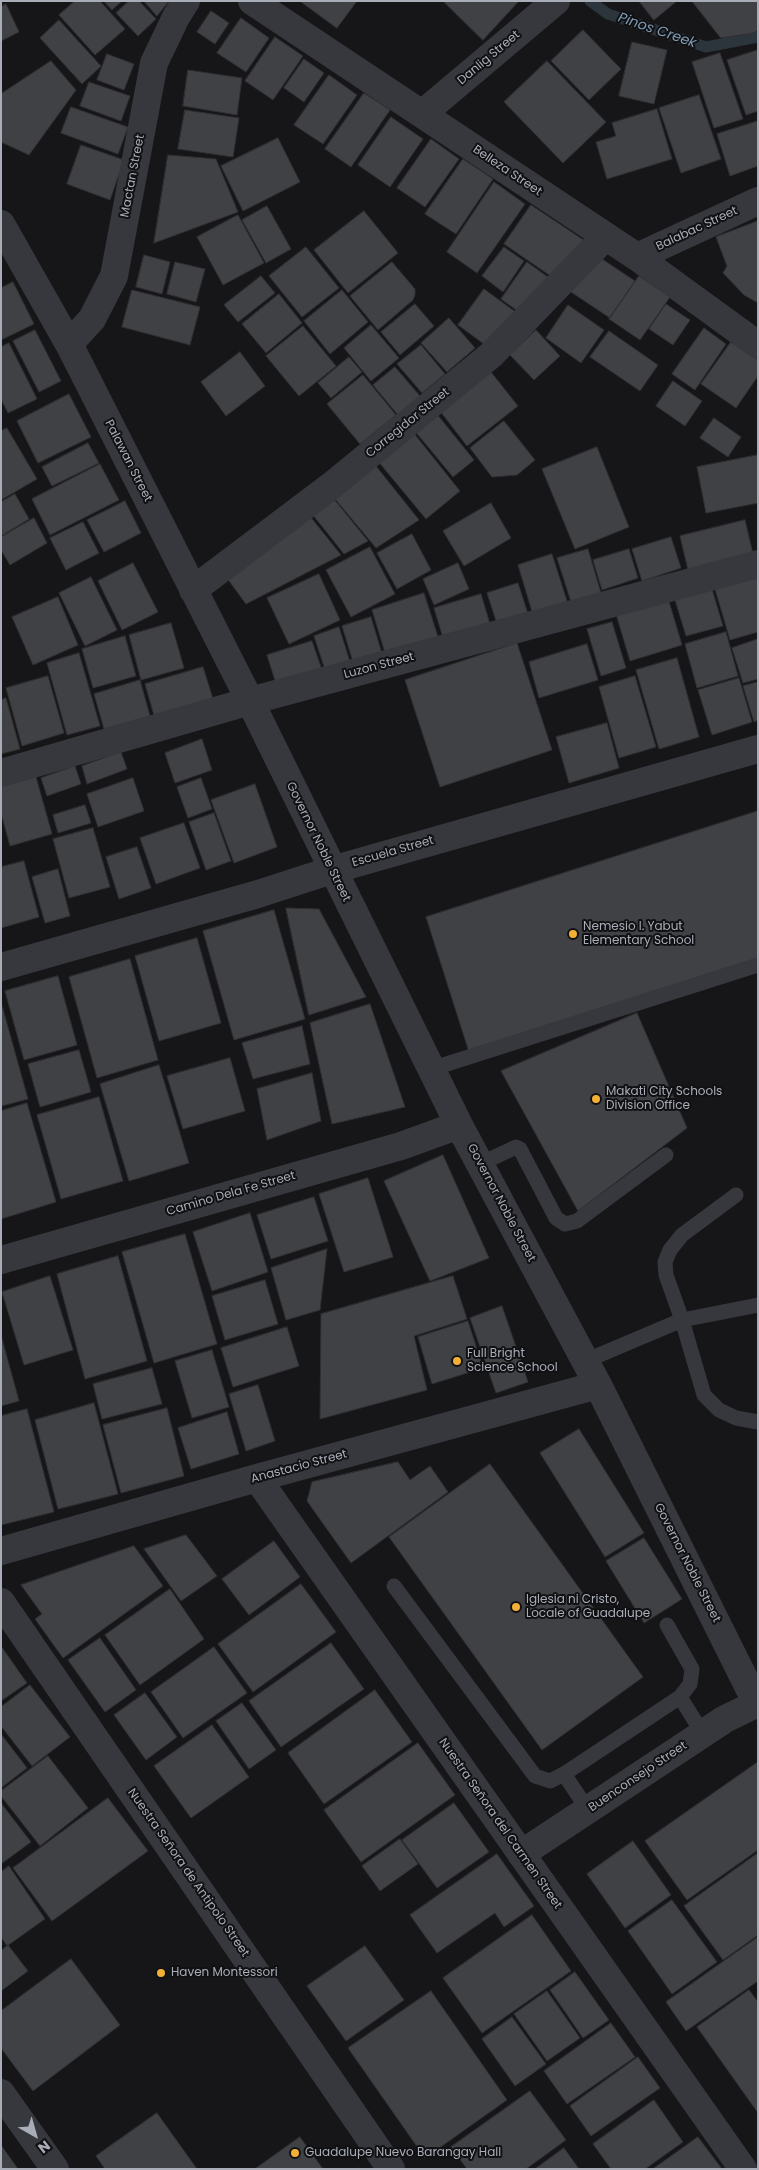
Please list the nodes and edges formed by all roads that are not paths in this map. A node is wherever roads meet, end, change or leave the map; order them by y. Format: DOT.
graph roads {
  1 [pos="186,1"];
  2 [pos="252,1"];
  3 [pos="556,1"];
  4 [pos="422,114"];
  5 [pos="758,201"];
  6 [pos="1,224"];
  7 [pos="605,237"];
  8 [pos="637,257"];
  9 [pos="69,344"];
  10 [pos="758,345"];
  11 [pos="758,564"];
  12 [pos="193,590"];
  13 [pos="250,701"];
  14 [pos="758,749"];
  15 [pos="1,773"];
  16 [pos="332,870"];
  17 [pos="758,965"];
  18 [pos="1,967"];
  19 [pos="431,1069"];
  20 [pos="459,1125"];
  21 [pos="666,1155"];
  22 [pos="480,1164"];
  23 [pos="736,1195"];
  24 [pos="1,1260"];
  25 [pos="758,1305"];
  26 [pos="682,1320"];
  27 [pos="585,1361"];
  28 [pos="598,1385"];
  29 [pos="758,1422"];
  30 [pos="256,1478"];
  31 [pos="1,1551"];
  32 [pos="394,1586"];
  33 [pos="1,1602"];
  34 [pos="667,1625"];
  35 [pos="680,1697"];
  36 [pos="757,1704"];
  37 [pos="703,1734"];
  38 [pos="564,1774"];
  39 [pos="588,1810"];
  40 [pos="521,1854"];
  41 [pos="1,2093"];
  42 [pos="55,2169"];
  43 [pos="391,2169"];
  44 [pos="743,2169"];
  1 -- 9 [label="street, Mactan Street"];
  2 -- 4 [label="street, Belleza Street"];
  3 -- 4 [label="street, Danlig Street"];
  4 -- 7 [label="street, Belleza Street"];
  5 -- 8 [label="street, Balabac Street"];
  6 -- 9 [label="street, Palawan Street"];
  7 -- 8 [label="street, Belleza Street"];
  7 -- 12 [label="street, Corregidor Street"];
  8 -- 10 [label="street, Belleza Street"];
  9 -- 12 [label="street, Palawan Street"];
  11 -- 13 [label="street, Luzon Street"];
  12 -- 13 [label="street, Palawan Street"];
  13 -- 15 [label="street, Luzon Street"];
  13 -- 16 [label="street, Governor Noble Street"];
  14 -- 16 [label="street, Escuela Street"];
  16 -- 18 [label="street, Escuela Street"];
  16 -- 19 [label="street, Governor Noble Street"];
  17 -- 19 [label="lane"];
  19 -- 20 [label="street, Governor Noble Street"];
  20 -- 22 [label="street, Governor Noble Street"];
  20 -- 24 [label="street, Camino Dela Fe Street"];
  21 -- 22 [label="lane"];
  22 -- 27 [label="street, Governor Noble Street"];
  23 -- 26 [label="lane"];
  25 -- 26 [label="lane"];
  26 -- 27 [label="lane"];
  26 -- 29 [label="lane"];
  27 -- 28 [label="street, Governor Noble Street"];
  28 -- 30 [label="street, Anastacio Street"];
  28 -- 36 [label="street, Governor Noble Street"];
  30 -- 31 [label="street, Anastacio Street"];
  30 -- 40 [label="street, Nuestra Señora del Carmen Street"];
  32 -- 38 [label="lane"];
  33 -- 43 [label="street, Nuestra Señora de Antipolo Street"];
  34 -- 35 [label="lane"];
  35 -- 37 [label="lane"];
  35 -- 38 [label="lane"];
  36 -- 37 [label="street, Buenconsejo Street"];
  37 -- 39 [label="street, Buenconsejo Street"];
  38 -- 39 [label="lane"];
  39 -- 40 [label="street, Buenconsejo Street"];
  40 -- 44 [label="street, Nuestra Señora del Carmen Street"];
  41 -- 42 [label="street"];
}
